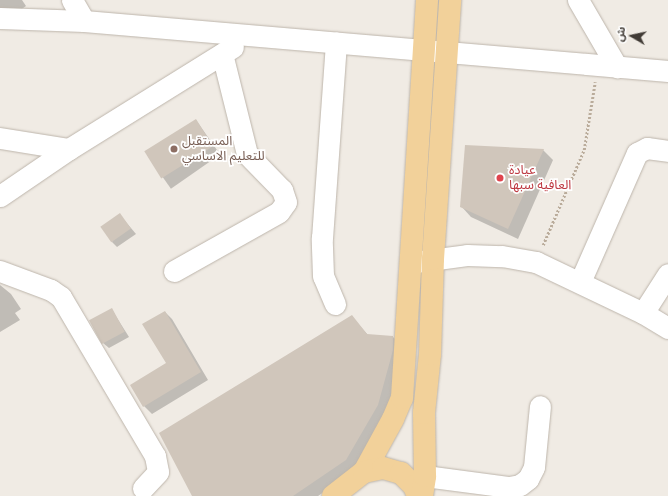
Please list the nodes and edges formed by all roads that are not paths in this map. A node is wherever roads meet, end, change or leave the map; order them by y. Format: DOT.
graph roads {
  1 [pos="72,0"];
  2 [pos="427,0"];
  3 [pos="450,0"];
  4 [pos="578,0"];
  5 [pos="0,18"];
  6 [pos="84,21"];
  7 [pos="251,36"];
  8 [pos="336,42"];
  9 [pos="424,49"];
  10 [pos="447,51"];
  11 [pos="222,54"];
  12 [pos="607,65"];
  13 [pos="668,70"];
  14 [pos="0,138"];
  15 [pos="68,149"];
  16 [pos="668,151"];
  17 [pos="0,196"];
  18 [pos="433,259"];
  19 [pos="411,263"];
  20 [pos="0,271"];
  21 [pos="174,271"];
  22 [pos="668,274"];
  23 [pos="580,282"];
  24 [pos="335,304"];
  25 [pos="643,313"];
  26 [pos="668,328"];
  27 [pos="540,406"];
  28 [pos="364,472"];
  29 [pos="424,486"];
  30 [pos="143,488"];
  31 [pos="342,493"];
  32 [pos="418,496"];
  1 -- 6 [label="street"];
  2 -- 9 [label="main road"];
  3 -- 10 [label="main road"];
  4 -- 12 [label="street"];
  5 -- 6 [label="street"];
  6 -- 7 [label="street"];
  7 -- 8 [label="street"];
  7 -- 11 [label="street"];
  8 -- 9 [label="street"];
  8 -- 24 [label="street"];
  9 -- 10 [label="street"];
  9 -- 19 [label="main road"];
  10 -- 12 [label="street"];
  10 -- 18 [label="main road"];
  11 -- 15 [label="street"];
  11 -- 21 [label="street"];
  12 -- 13 [label="street"];
  14 -- 15 [label="street"];
  15 -- 17 [label="street"];
  16 -- 23 [label="street"];
  18 -- 19 [label="street"];
  18 -- 23 [label="street"];
  18 -- 29 [label="main road"];
  19 -- 28 [label="main road"];
  20 -- 30 [label="street"];
  22 -- 25 [label="street"];
  23 -- 25 [label="street"];
  25 -- 26 [label="street"];
  27 -- 29 [label="street"];
  28 -- 31 [label="main road"];
  28 -- 32 [label="main road"];
}
